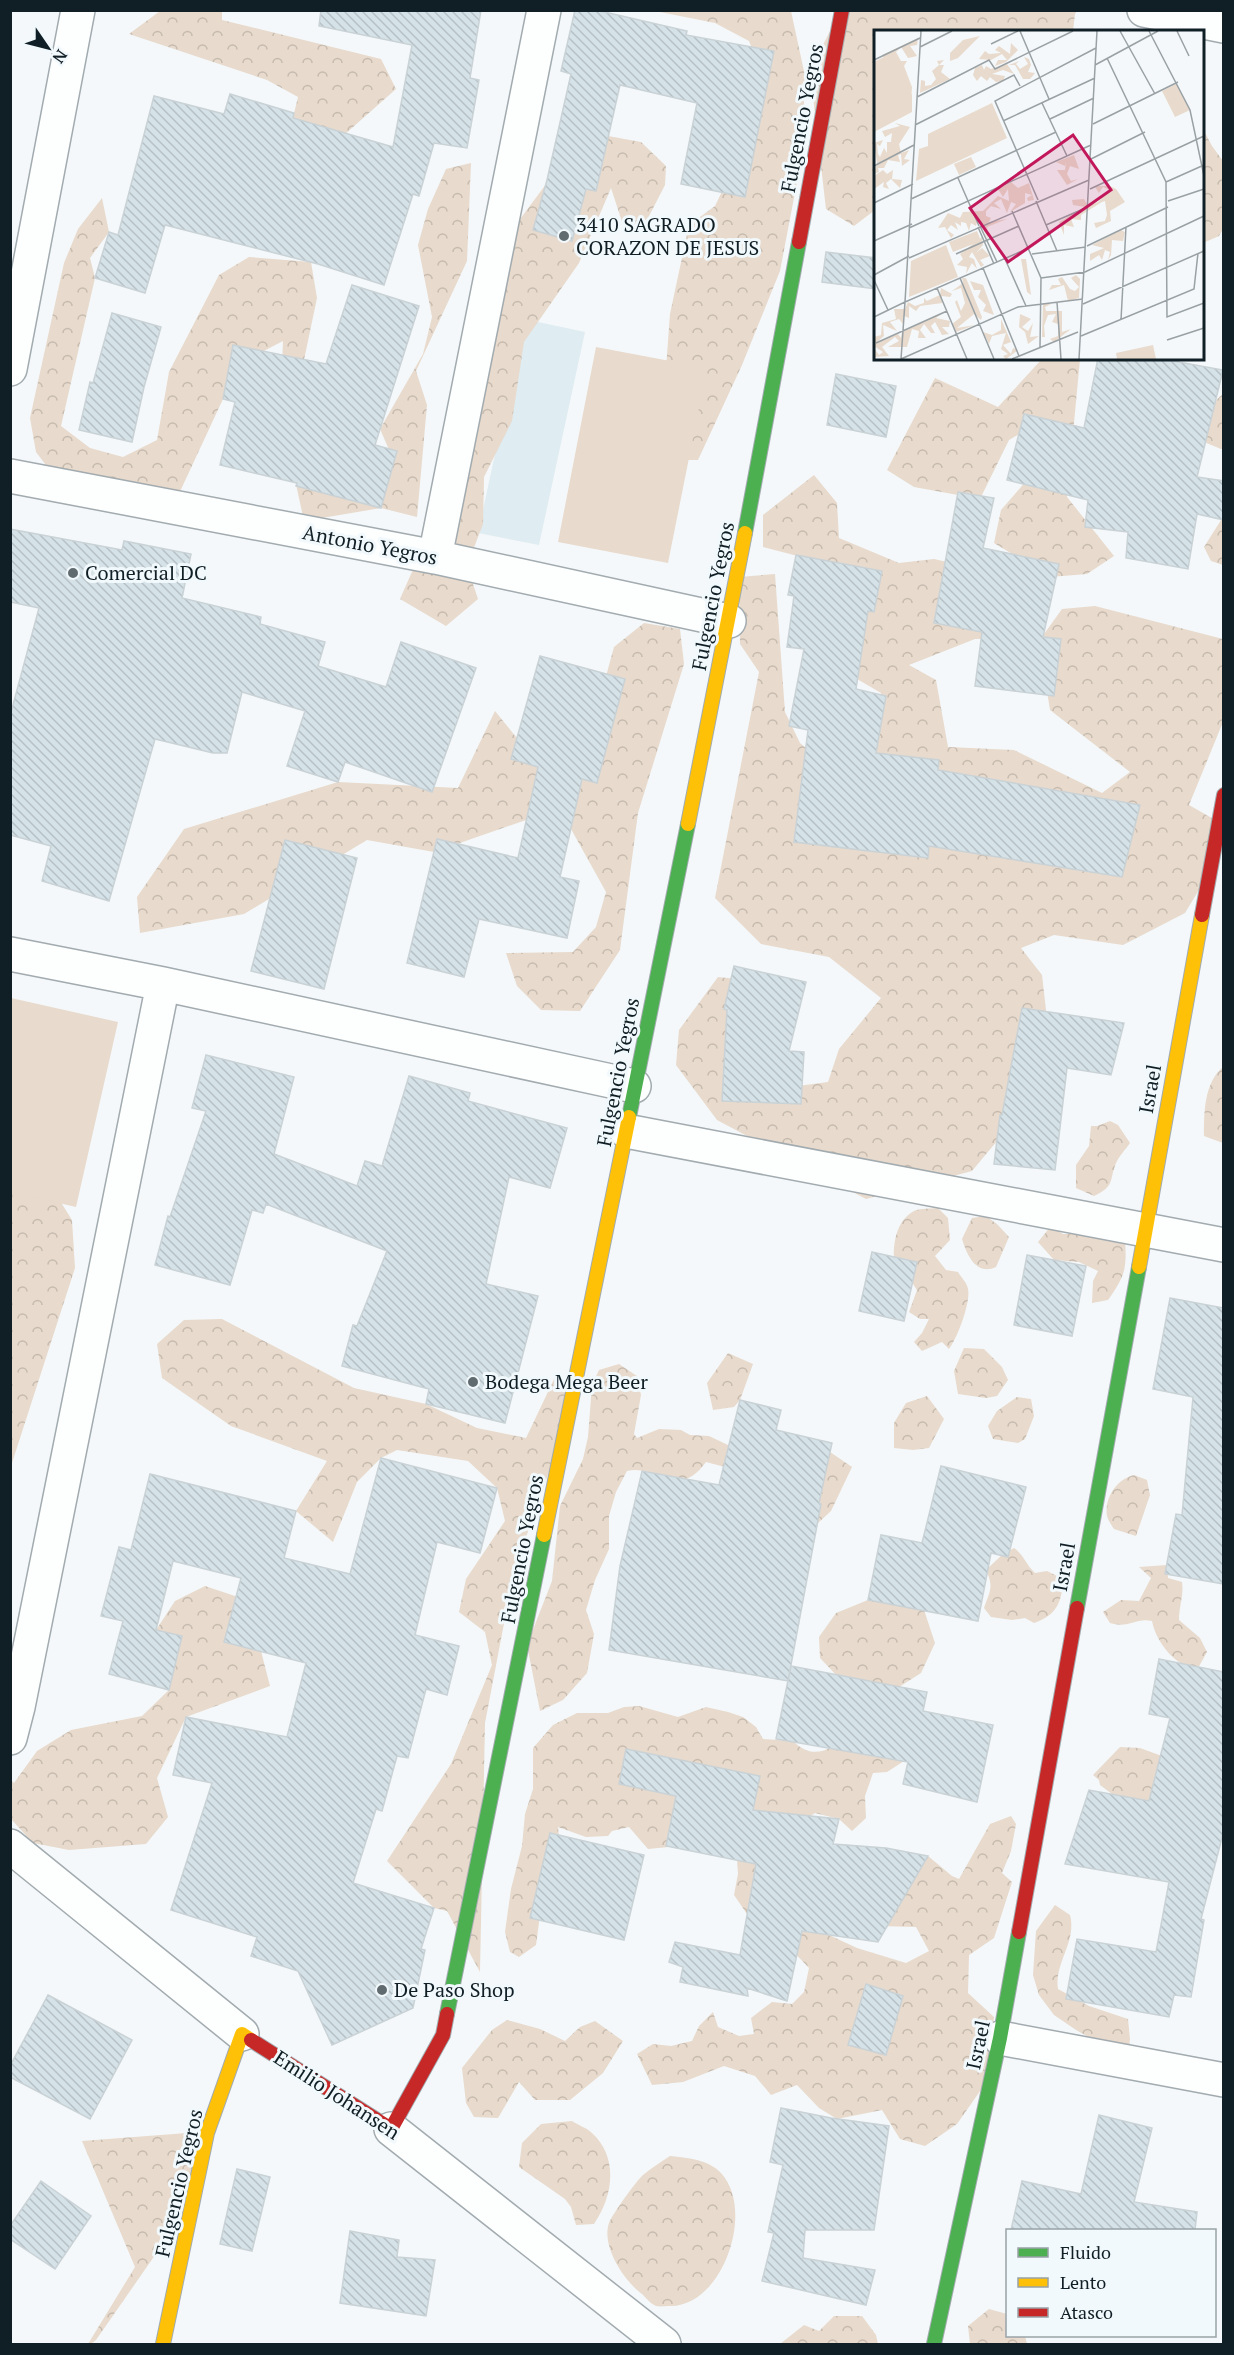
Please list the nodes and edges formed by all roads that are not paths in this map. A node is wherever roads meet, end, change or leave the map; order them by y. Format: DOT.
graph roads {
  1 [pos="78,10"];
  2 [pos="544,10"];
  3 [pos="842,10"];
  4 [pos="1144,10"];
  5 [pos="1224,26"];
  6 [pos="10,369"];
  7 [pos="10,476"];
  8 [pos="435,557"];
  9 [pos="729,621"];
  10 [pos="1224,795"];
  11 [pos="10,954"];
  12 [pos="163,984"];
  13 [pos="634,1086"];
  14 [pos="626,1131"];
  15 [pos="1144,1231"];
  16 [pos="1224,1245"];
  17 [pos="10,1738"];
  18 [pos="10,1846"];
  19 [pos="242,2034"];
  20 [pos="1000,2038"];
  21 [pos="1224,2080"];
  22 [pos="391,2128"];
  23 [pos="163,2344"];
  24 [pos="664,2344"];
  25 [pos="934,2344"];
  1 -- 6 [label="street"];
  2 -- 8 [label="street"];
  3 -- 9 [label="street, Fulgencio Yegros"];
  4 -- 5 [label="street"];
  7 -- 8 [label="street, Antonio Yegros"];
  8 -- 9 [label="street, Antonio Yegros"];
  9 -- 13 [label="street, Fulgencio Yegros"];
  10 -- 15 [label="street, Israel"];
  11 -- 12 [label="street"];
  12 -- 13 [label="street"];
  12 -- 17 [label="street"];
  13 -- 14 [label="street, Fulgencio Yegros"];
  14 -- 15 [label="street"];
  14 -- 22 [label="street, Fulgencio Yegros"];
  15 -- 16 [label="street"];
  15 -- 20 [label="street, Israel"];
  18 -- 19 [label="street, Emilio Johansen"];
  19 -- 22 [label="street, Emilio Johansen"];
  19 -- 23 [label="street, Fulgencio Yegros"];
  20 -- 21 [label="street"];
  20 -- 25 [label="street, Israel"];
  22 -- 24 [label="street, Emilio Johansen"];
}
